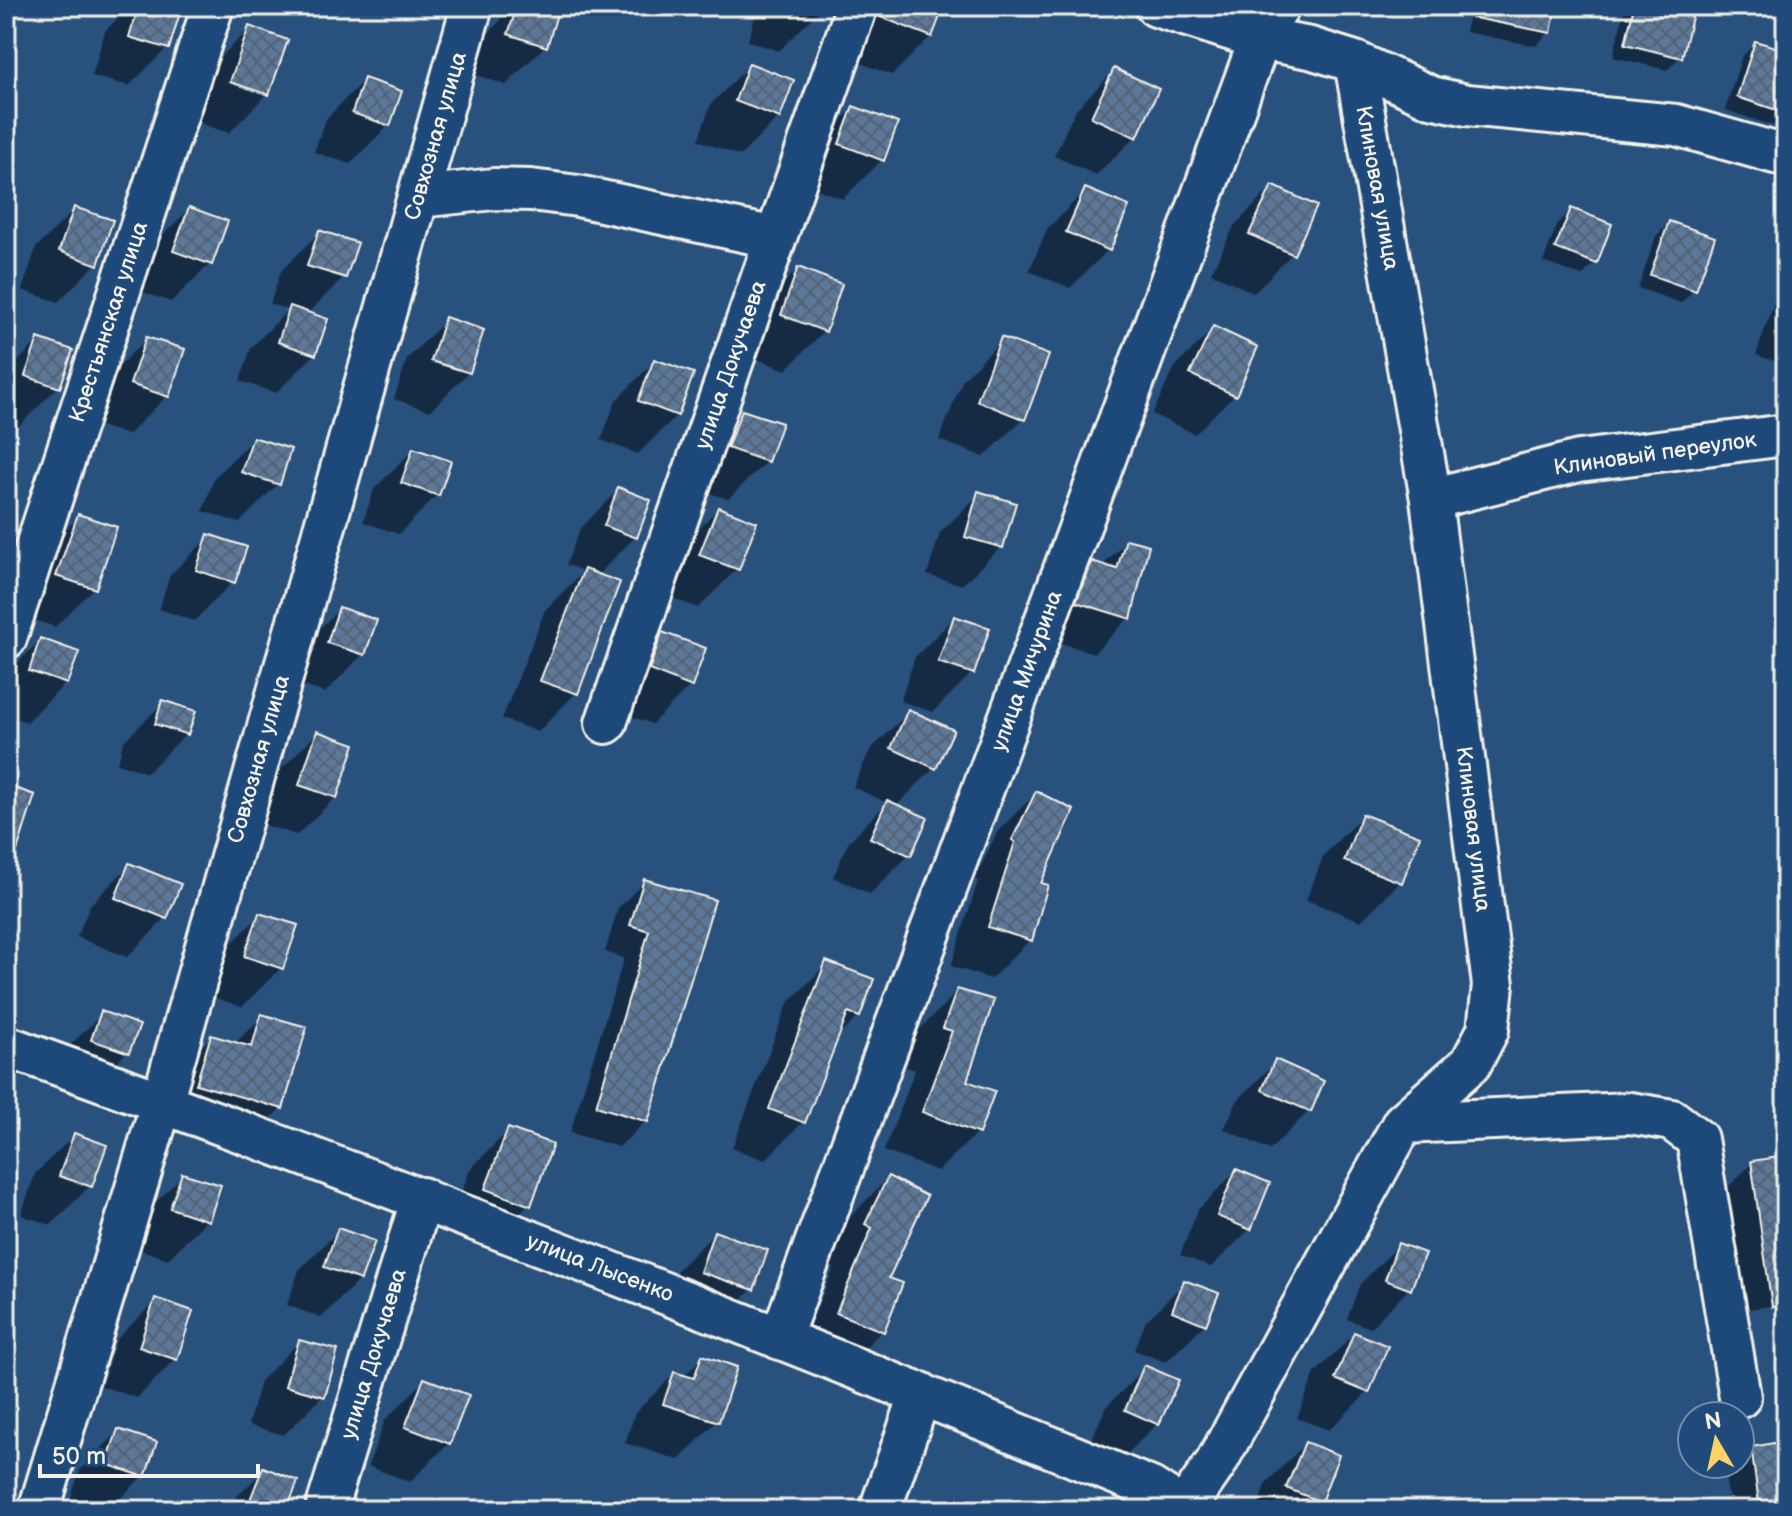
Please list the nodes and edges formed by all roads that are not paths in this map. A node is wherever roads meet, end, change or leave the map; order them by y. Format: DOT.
graph roads {
  1 [pos="213,6"];
  2 [pos="472,6"];
  3 [pos="857,6"];
  4 [pos="1156,6"];
  5 [pos="1270,23"];
  6 [pos="1355,62"];
  7 [pos="1786,156"];
  8 [pos="418,197"];
  9 [pos="775,238"];
  10 [pos="1786,435"];
  11 [pos="1431,499"];
  12 [pos="6,638"];
  13 [pos="606,723"];
  14 [pos="6,1046"];
  15 [pos="162,1102"];
  16 [pos="1403,1123"];
  17 [pos="422,1198"];
  18 [pos="780,1339"];
  19 [pos="921,1393"];
  20 [pos="1740,1397"];
  21 [pos="39,1510"];
  22 [pos="326,1510"];
  23 [pos="880,1510"];
  24 [pos="1184,1510"];
  1 -- 12 [label="street, Крестьянская улица"];
  2 -- 8 [label="street, Совхозная улица"];
  3 -- 9 [label="street, улица Докучаева"];
  4 -- 5 [label="street"];
  5 -- 6 [label="street"];
  5 -- 18 [label="street, улица Мичурина"];
  6 -- 7 [label="street"];
  6 -- 11 [label="street, Клиновая улица"];
  8 -- 9 [label="street"];
  8 -- 15 [label="street, Совхозная улица"];
  9 -- 13 [label="street, улица Докучаева"];
  10 -- 11 [label="street, Клиновый переулок"];
  11 -- 16 [label="street, Клиновая улица"];
  14 -- 15 [label="street, улица Лысенко"];
  15 -- 17 [label="street, улица Лысенко"];
  15 -- 21 [label="street, Совхозная улица"];
  16 -- 20 [label="street"];
  16 -- 24 [label="street, Клиновая улица"];
  17 -- 18 [label="street, улица Лысенко"];
  17 -- 22 [label="street, улица Докучаева"];
  18 -- 19 [label="street, улица Лысенко"];
  19 -- 23 [label="street"];
  19 -- 24 [label="street, улица Лысенко"];
}
